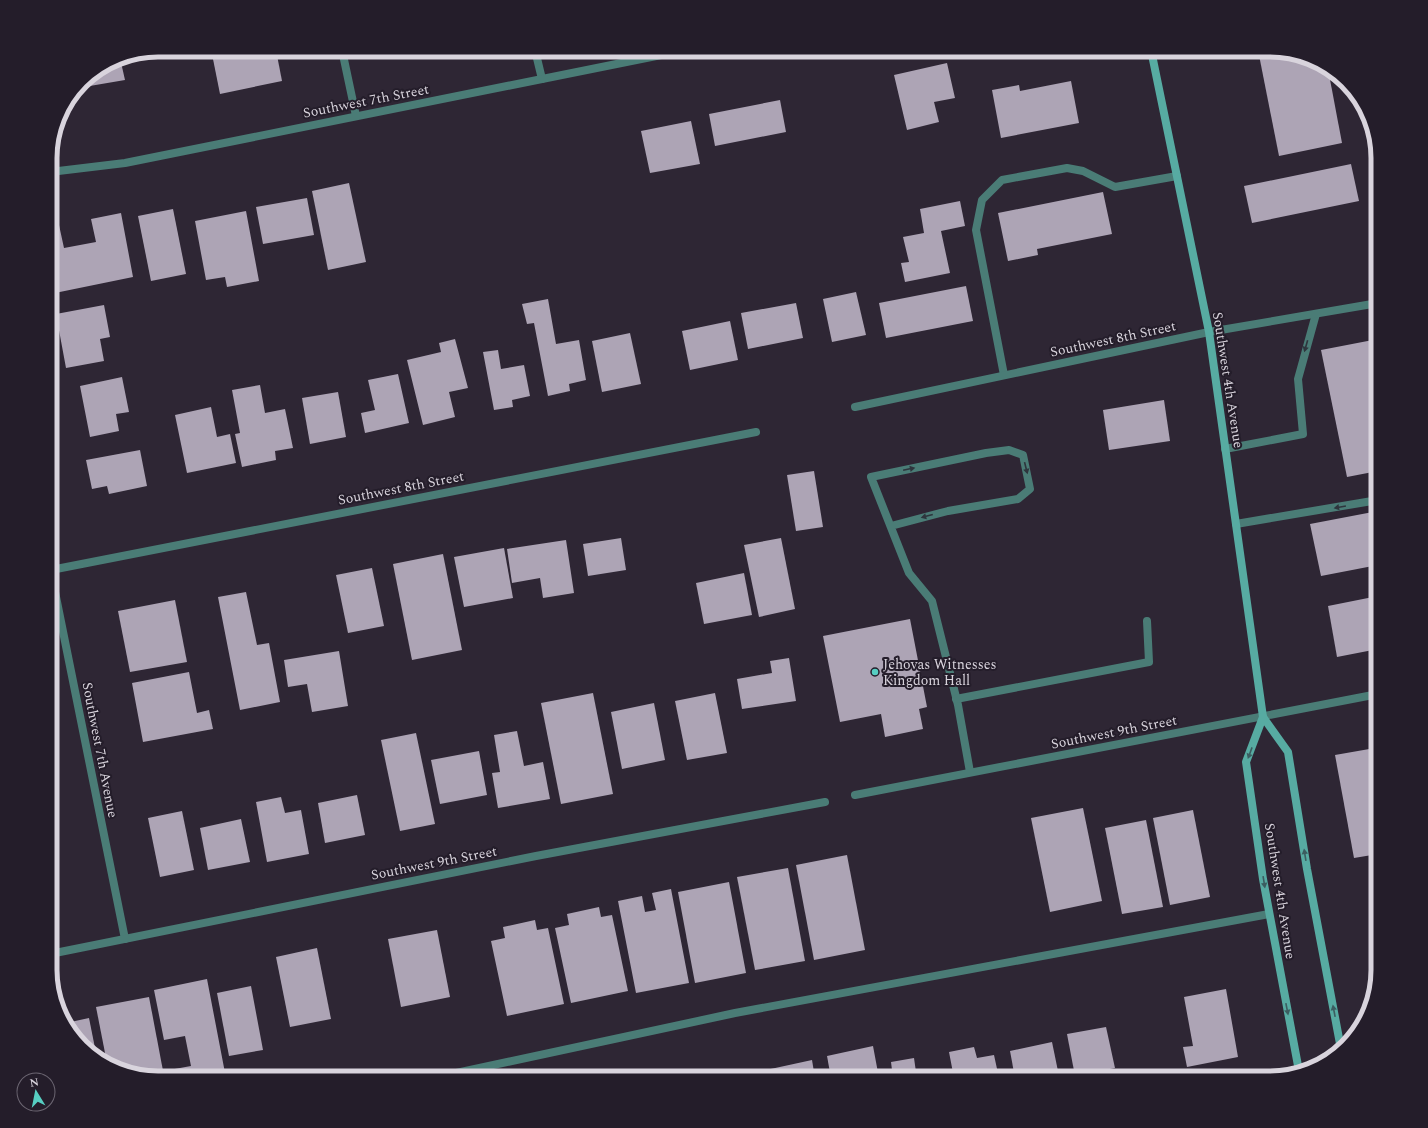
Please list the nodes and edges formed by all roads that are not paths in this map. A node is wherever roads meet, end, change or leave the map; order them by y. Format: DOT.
graph roads {
  1 [pos="343,57"];
  2 [pos="537,57"];
  3 [pos="651,57"];
  4 [pos="1152,57"];
  5 [pos="542,79"];
  6 [pos="356,116"];
  7 [pos="57,171"];
  8 [pos="1177,176"];
  9 [pos="1371,304"];
  10 [pos="1316,314"];
  11 [pos="1209,332"];
  12 [pos="1004,375"];
  13 [pos="855,407"];
  14 [pos="756,432"];
  15 [pos="1225,449"];
  16 [pos="1371,501"];
  17 [pos="1236,524"];
  18 [pos="891,526"];
  19 [pos="57,567"];
  20 [pos="57,603"];
  21 [pos="1147,621"];
  22 [pos="1371,695"];
  23 [pos="956,699"];
  24 [pos="1263,717"];
  25 [pos="970,772"];
  26 [pos="855,795"];
  27 [pos="825,802"];
  28 [pos="1269,914"];
  29 [pos="125,939"];
  30 [pos="57,953"];
  31 [pos="1340,1042"];
  32 [pos="1297,1067"];
  33 [pos="465,1071"];
  1 -- 6 [label="street"];
  2 -- 5 [label="street"];
  3 -- 5 [label="street, Southwest 7th Street"];
  4 -- 8 [label="main road, Southwest 4th Avenue"];
  5 -- 6 [label="street, Southwest 7th Street"];
  6 -- 7 [label="street, Southwest 7th Street"];
  8 -- 11 [label="main road, Southwest 4th Avenue"];
  8 -- 12 [label="street"];
  9 -- 10 [label="street, Southwest 8th Street"];
  10 -- 11 [label="street, Southwest 8th Street"];
  10 -- 15 [label="street, one-way"];
  11 -- 12 [label="street, Southwest 8th Street"];
  11 -- 15 [label="main road, Southwest 4th Avenue"];
  12 -- 13 [label="street, Southwest 8th Street"];
  14 -- 19 [label="street, Southwest 8th Street"];
  15 -- 17 [label="main road, Southwest 4th Avenue"];
  16 -- 17 [label="street, one-way"];
  17 -- 24 [label="main road, Southwest 4th Avenue"];
  18 -- 18 [label="street, one-way"];
  18 -- 23 [label="street"];
  20 -- 29 [label="street, Southwest 7th Avenue"];
  21 -- 23 [label="street"];
  22 -- 24 [label="street, Southwest 9th Street"];
  23 -- 25 [label="street"];
  24 -- 25 [label="street, Southwest 9th Street"];
  24 -- 28 [label="main road, Southwest 4th Avenue, one-way"];
  31 -- 24 [label="main road, Southwest 4th Avenue, one-way"];
  25 -- 26 [label="street, Southwest 9th Street"];
  27 -- 29 [label="street, Southwest 9th Street"];
  28 -- 32 [label="main road, Southwest 4th Avenue, one-way"];
  28 -- 33 [label="street"];
  29 -- 30 [label="street, Southwest 9th Street"];
}
